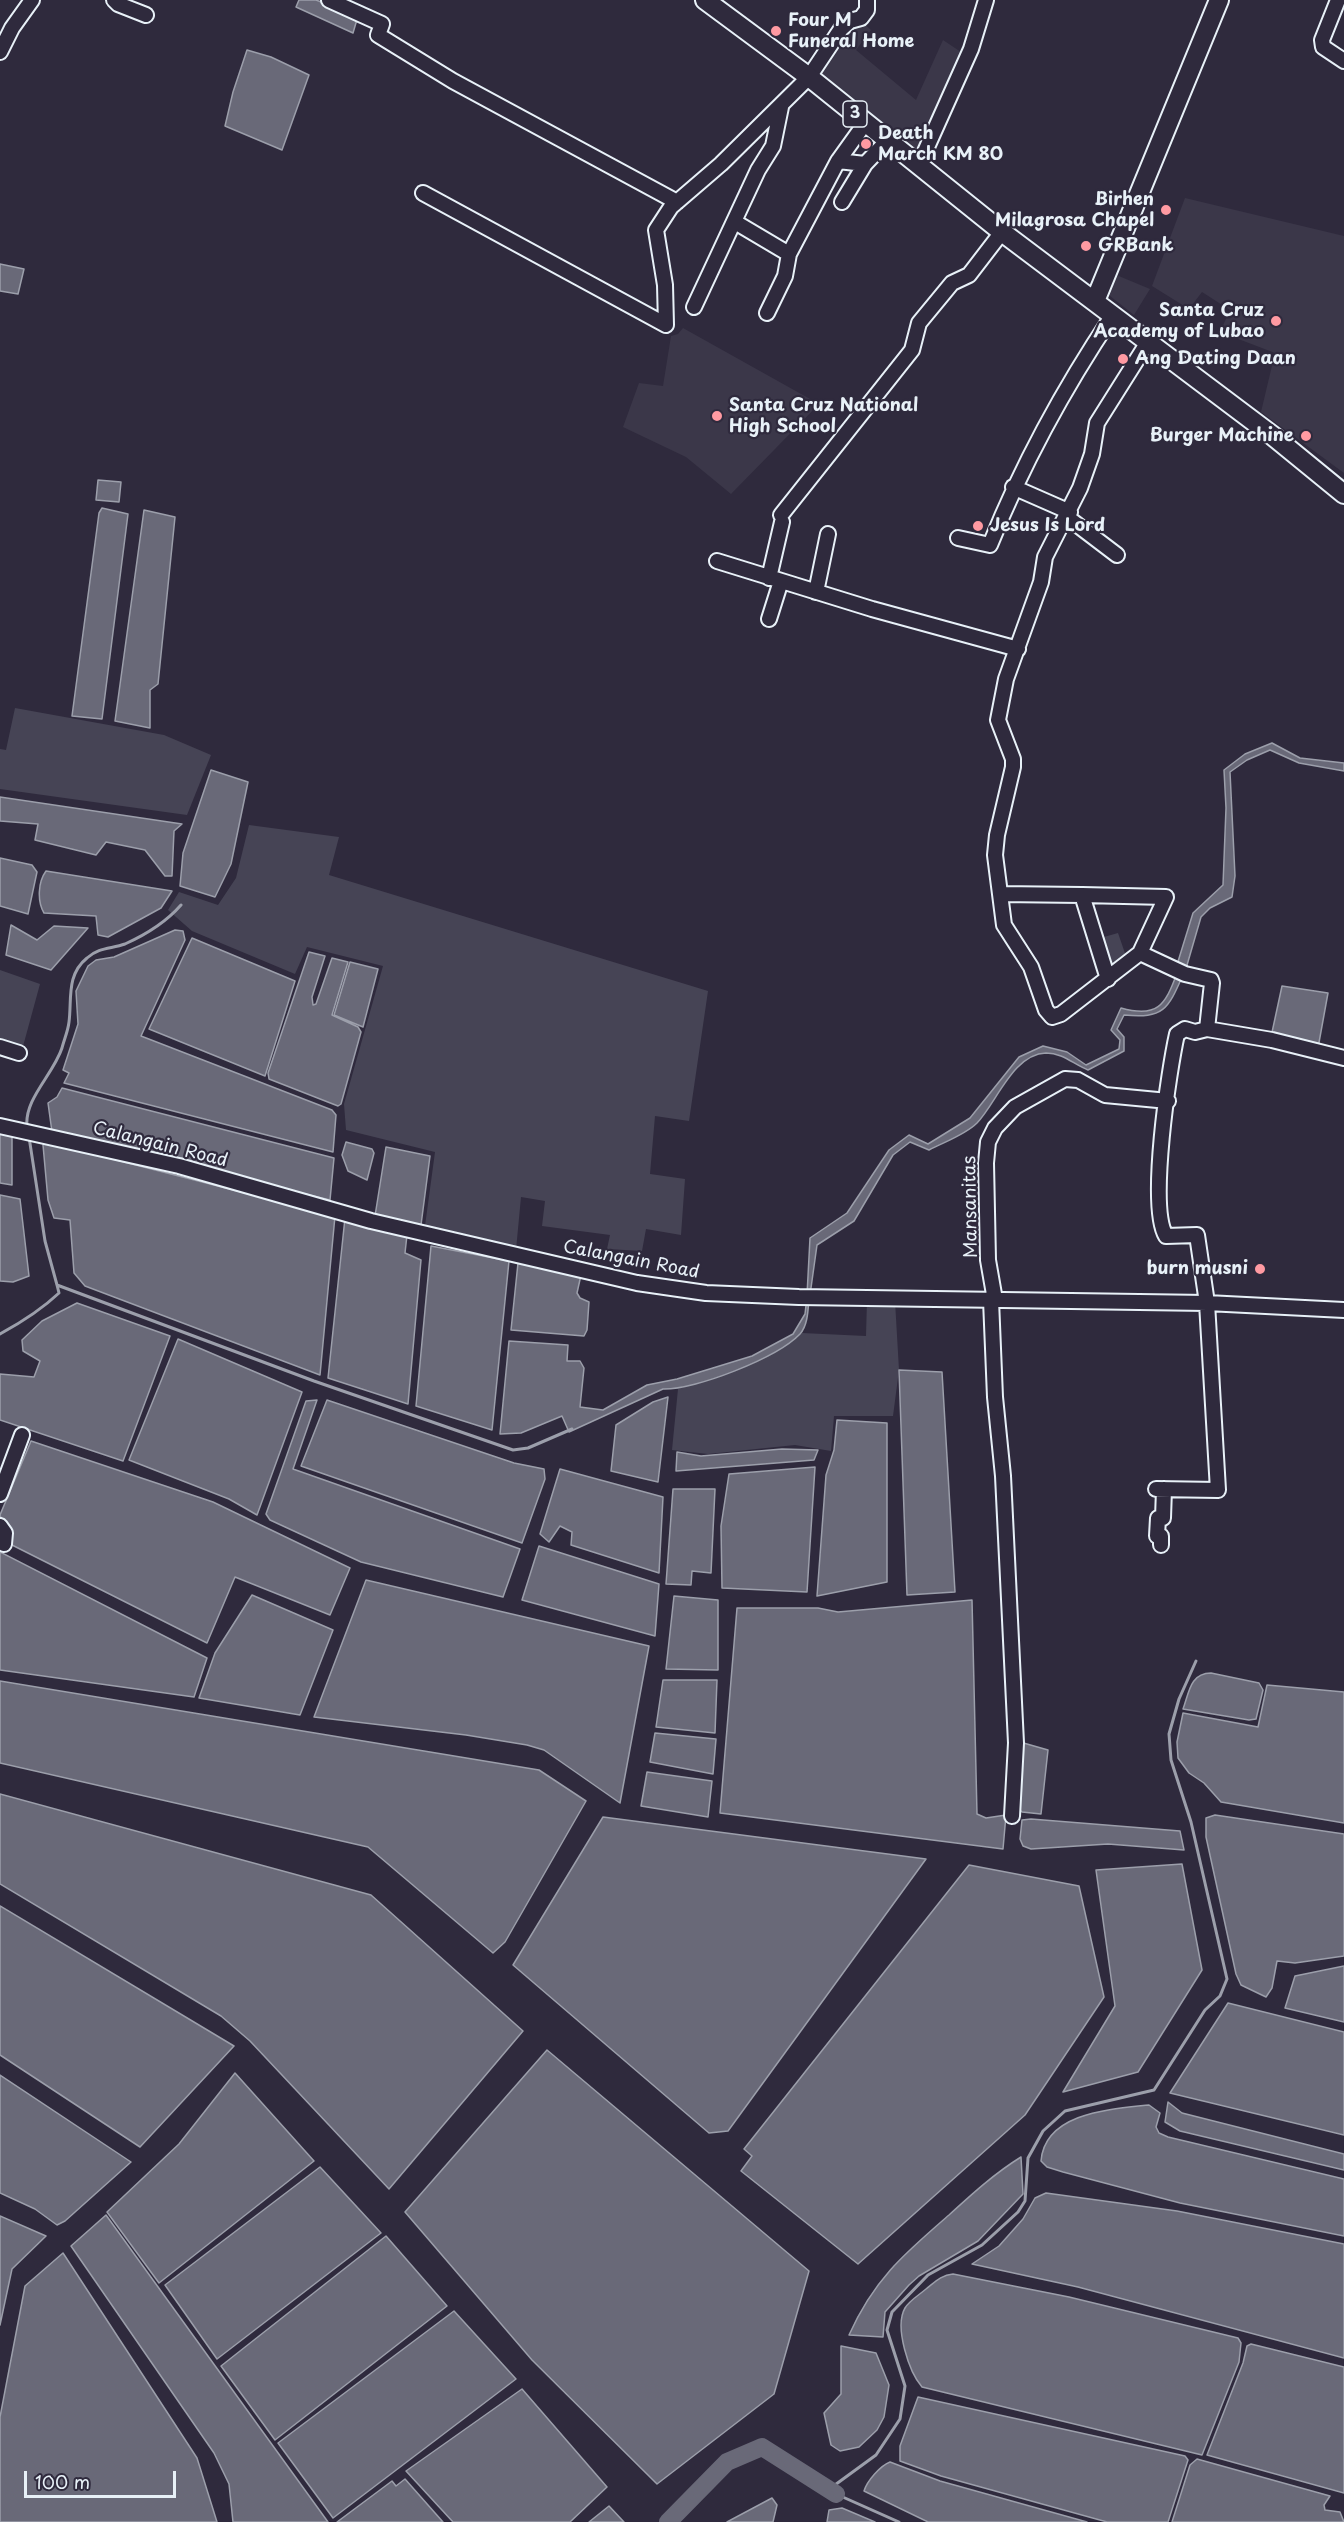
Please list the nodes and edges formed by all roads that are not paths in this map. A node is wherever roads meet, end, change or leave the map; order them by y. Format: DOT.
graph roads {
  1 [pos="32,0"];
  2 [pos="114,0"];
  3 [pos="329,0"];
  4 [pos="705,0"];
  5 [pos="867,0"];
  6 [pos="987,0"];
  7 [pos="1219,0"];
  8 [pos="1338,0"];
  9 [pos="146,15"];
  10 [pos="0,51"];
  11 [pos="1344,61"];
  12 [pos="809,77"];
  13 [pos="781,107"];
  14 [pos="866,122"];
  15 [pos="888,140"];
  16 [pos="838,161"];
  17 [pos="865,164"];
  18 [pos="919,165"];
  19 [pos="423,193"];
  20 [pos="677,202"];
  21 [pos="842,202"];
  22 [pos="735,222"];
  23 [pos="1002,232"];
  24 [pos="789,254"];
  25 [pos="1095,301"];
  26 [pos="694,307"];
  27 [pos="767,313"];
  28 [pos="1113,315"];
  29 [pos="1148,342"];
  30 [pos="1014,487"];
  31 [pos="1344,494"];
  32 [pos="1069,514"];
  33 [pos="828,534"];
  34 [pos="958,538"];
  35 [pos="1117,555"];
  36 [pos="717,561"];
  37 [pos="775,579"];
  38 [pos="816,592"];
  39 [pos="769,619"];
  40 [pos="1018,649"];
  41 [pos="1000,894"];
  42 [pos="1082,896"];
  43 [pos="1140,953"];
  44 [pos="1108,979"];
  45 [pos="1207,1029"];
  46 [pos="0,1047"];
  47 [pos="19,1053"];
  48 [pos="1344,1058"];
  49 [pos="1168,1101"];
  50 [pos="0,1125"];
  51 [pos="993,1300"];
  52 [pos="1207,1303"];
  53 [pos="1344,1310"];
  54 [pos="22,1435"];
  55 [pos="0,1494"];
  56 [pos="0,1526"];
  57 [pos="0,1542"];
  58 [pos="1161,1545"];
  59 [pos="1012,1816"];
  1 -- 10 [label="street"];
  2 -- 9 [label="street"];
  3 -- 20 [label="street"];
  4 -- 12 [label="main road, 3"];
  5 -- 12 [label="street"];
  6 -- 18 [label="street"];
  7 -- 25 [label="main road"];
  8 -- 11 [label="street"];
  12 -- 13 [label="street"];
  12 -- 14 [label="main road, 3"];
  13 -- 20 [label="street"];
  13 -- 22 [label="street"];
  14 -- 15 [label="main road, 3"];
  14 -- 16 [label="street"];
  15 -- 17 [label="street"];
  15 -- 18 [label="main road, 3"];
  16 -- 17 [label="street"];
  16 -- 24 [label="street"];
  17 -- 21 [label="street"];
  18 -- 23 [label="main road, 3"];
  19 -- 20 [label="street"];
  22 -- 24 [label="street"];
  22 -- 26 [label="street"];
  23 -- 25 [label="main road, 3"];
  23 -- 37 [label="street"];
  24 -- 27 [label="street"];
  25 -- 28 [label="main road, 3"];
  28 -- 29 [label="main road, 3"];
  28 -- 30 [label="street"];
  29 -- 31 [label="main road, 3"];
  29 -- 32 [label="street"];
  30 -- 32 [label="street"];
  30 -- 34 [label="street"];
  32 -- 35 [label="street"];
  32 -- 40 [label="street"];
  33 -- 38 [label="street"];
  36 -- 37 [label="street"];
  37 -- 38 [label="street"];
  37 -- 39 [label="street"];
  38 -- 40 [label="street"];
  40 -- 41 [label="street"];
  41 -- 42 [label="street"];
  41 -- 44 [label="street"];
  42 -- 43 [label="street"];
  42 -- 44 [label="street"];
  43 -- 44 [label="street"];
  43 -- 45 [label="street"];
  45 -- 48 [label="street"];
  45 -- 49 [label="street"];
  46 -- 47 [label="street"];
  49 -- 51 [label="street, Mansanitas"];
  49 -- 52 [label="street"];
  50 -- 51 [label="street, Calangain Road"];
  51 -- 52 [label="street, Calangain Road"];
  51 -- 59 [label="street"];
  52 -- 53 [label="street, Calangain Road"];
  52 -- 58 [label="street"];
  54 -- 55 [label="street"];
  56 -- 57 [label="street"];
}
